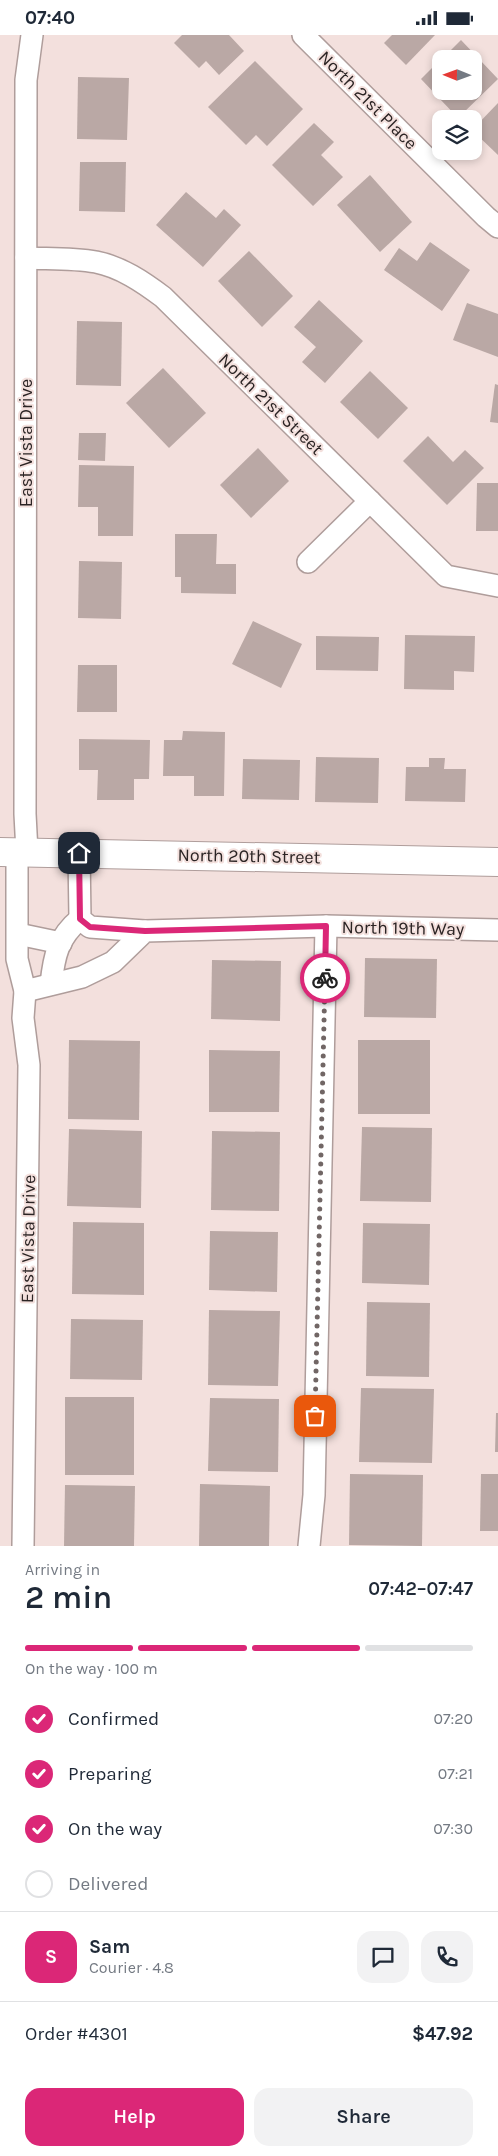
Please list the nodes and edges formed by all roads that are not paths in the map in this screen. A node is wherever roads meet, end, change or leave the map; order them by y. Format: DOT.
graph roads {
  1 [pos="32,35"];
  2 [pos="303,35"];
  3 [pos="498,227"];
  4 [pos="26,258"];
  5 [pos="370,501"];
  6 [pos="308,562"];
  7 [pos="498,586"];
  8 [pos="15,852"];
  9 [pos="79,853"];
  10 [pos="498,861"];
  11 [pos="80,919"];
  12 [pos="326,926"];
  13 [pos="498,930"];
  14 [pos="145,931"];
  15 [pos="18,934"];
  16 [pos="61,943"];
  17 [pos="51,983"];
  18 [pos="25,991"];
  19 [pos="23,1546"];
  20 [pos="309,1546"];
  1 -- 4 [label="street, East Vista Drive"];
  2 -- 3 [label="street, North 21st Place"];
  4 -- 5 [label="street, North 21st Street"];
  4 -- 8 [label="street, East Vista Drive"];
  5 -- 6 [label="street"];
  5 -- 7 [label="street, North 21st Street"];
  8 -- 9 [label="street, North 20th Street"];
  8 -- 15 [label="street, East Vista Drive"];
  9 -- 10 [label="street, North 20th Street"];
  9 -- 11 [label="street"];
  11 -- 14 [label="street"];
  11 -- 16 [label="street"];
  12 -- 13 [label="street, North 19th Way"];
  12 -- 14 [label="street, North 19th Way"];
  12 -- 20 [label="street"];
  14 -- 17 [label="street"];
  15 -- 16 [label="street"];
  15 -- 18 [label="street, East Vista Drive"];
  16 -- 17 [label="street"];
  17 -- 18 [label="street"];
  18 -- 19 [label="street, East Vista Drive"];
}
